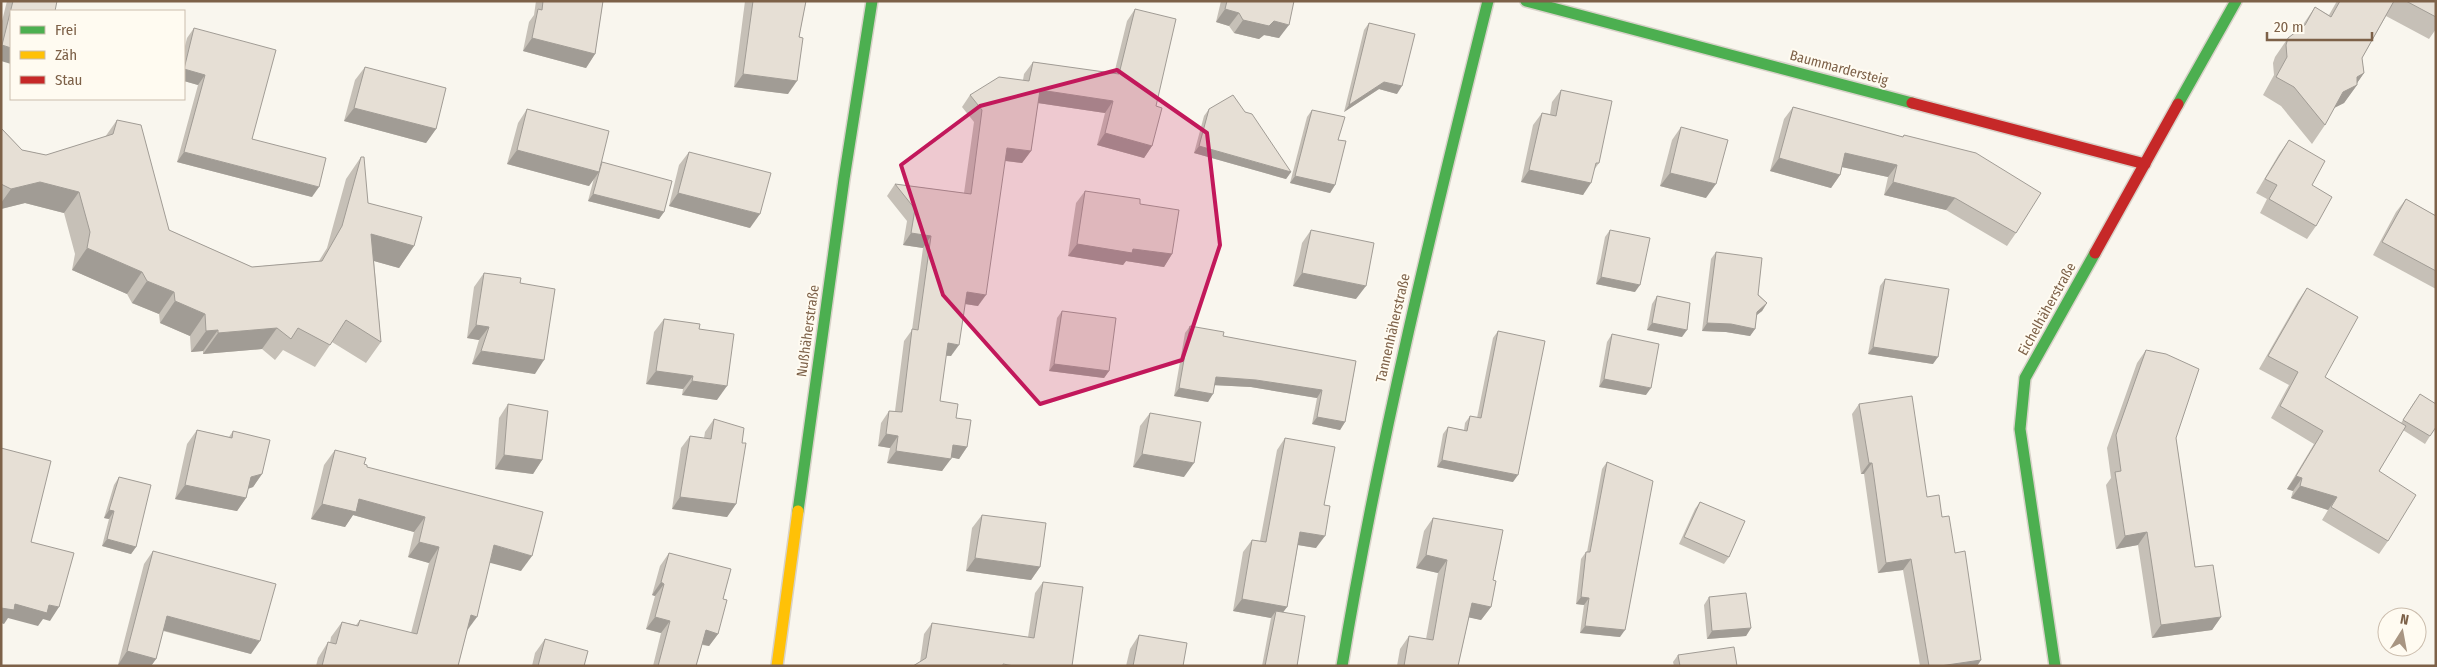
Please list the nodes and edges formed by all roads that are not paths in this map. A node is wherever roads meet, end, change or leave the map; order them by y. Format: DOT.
graph roads {
  1 [pos="872,1"];
  2 [pos="1488,1"];
  3 [pos="1526,1"];
  4 [pos="2236,1"];
  5 [pos="2145,164"];
  6 [pos="777,666"];
  7 [pos="1342,666"];
  8 [pos="2055,666"];
  1 -- 6 [label="street, Nußhäherstraße"];
  2 -- 7 [label="street, Tannenhäherstraße"];
  3 -- 5 [label="street, Baummardersteig"];
  4 -- 5 [label="street, Eichelhäherstraße"];
  5 -- 8 [label="street, Eichelhäherstraße"];
}
